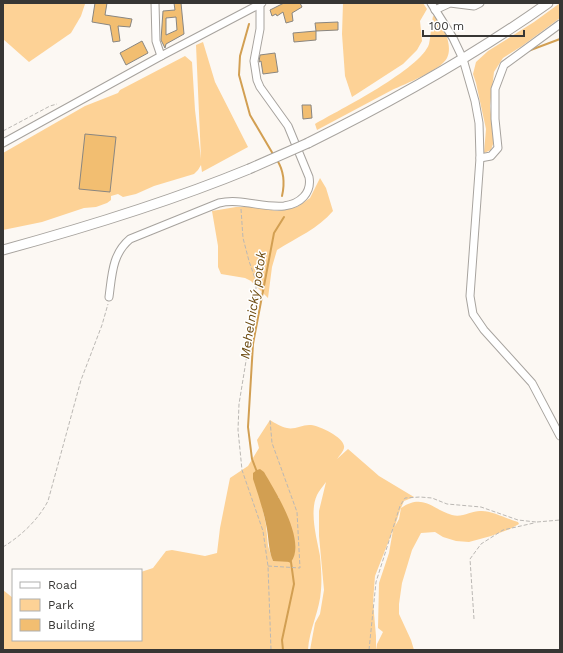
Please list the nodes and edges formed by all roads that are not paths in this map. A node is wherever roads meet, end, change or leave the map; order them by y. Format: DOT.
graph roads {
  1 [pos="155,3"];
  2 [pos="480,3"];
  3 [pos="548,3"];
  4 [pos="261,4"];
  5 [pos="433,6"];
  6 [pos="560,24"];
  7 [pos="161,56"];
  8 [pos="463,59"];
  9 [pos="3,143"];
  10 [pos="480,158"];
  11 [pos="3,250"];
  12 [pos="109,297"];
  13 [pos="560,436"];
  1 -- 7 [label="street"];
  2 -- 5 [label="street"];
  3 -- 8 [label="main road"];
  4 -- 7 [label="street"];
  4 -- 12 [label="street"];
  5 -- 8 [label="street"];
  6 -- 10 [label="street"];
  7 -- 9 [label="street"];
  8 -- 10 [label="street"];
  8 -- 11 [label="main road, bridge"];
  10 -- 13 [label="street"];
}
